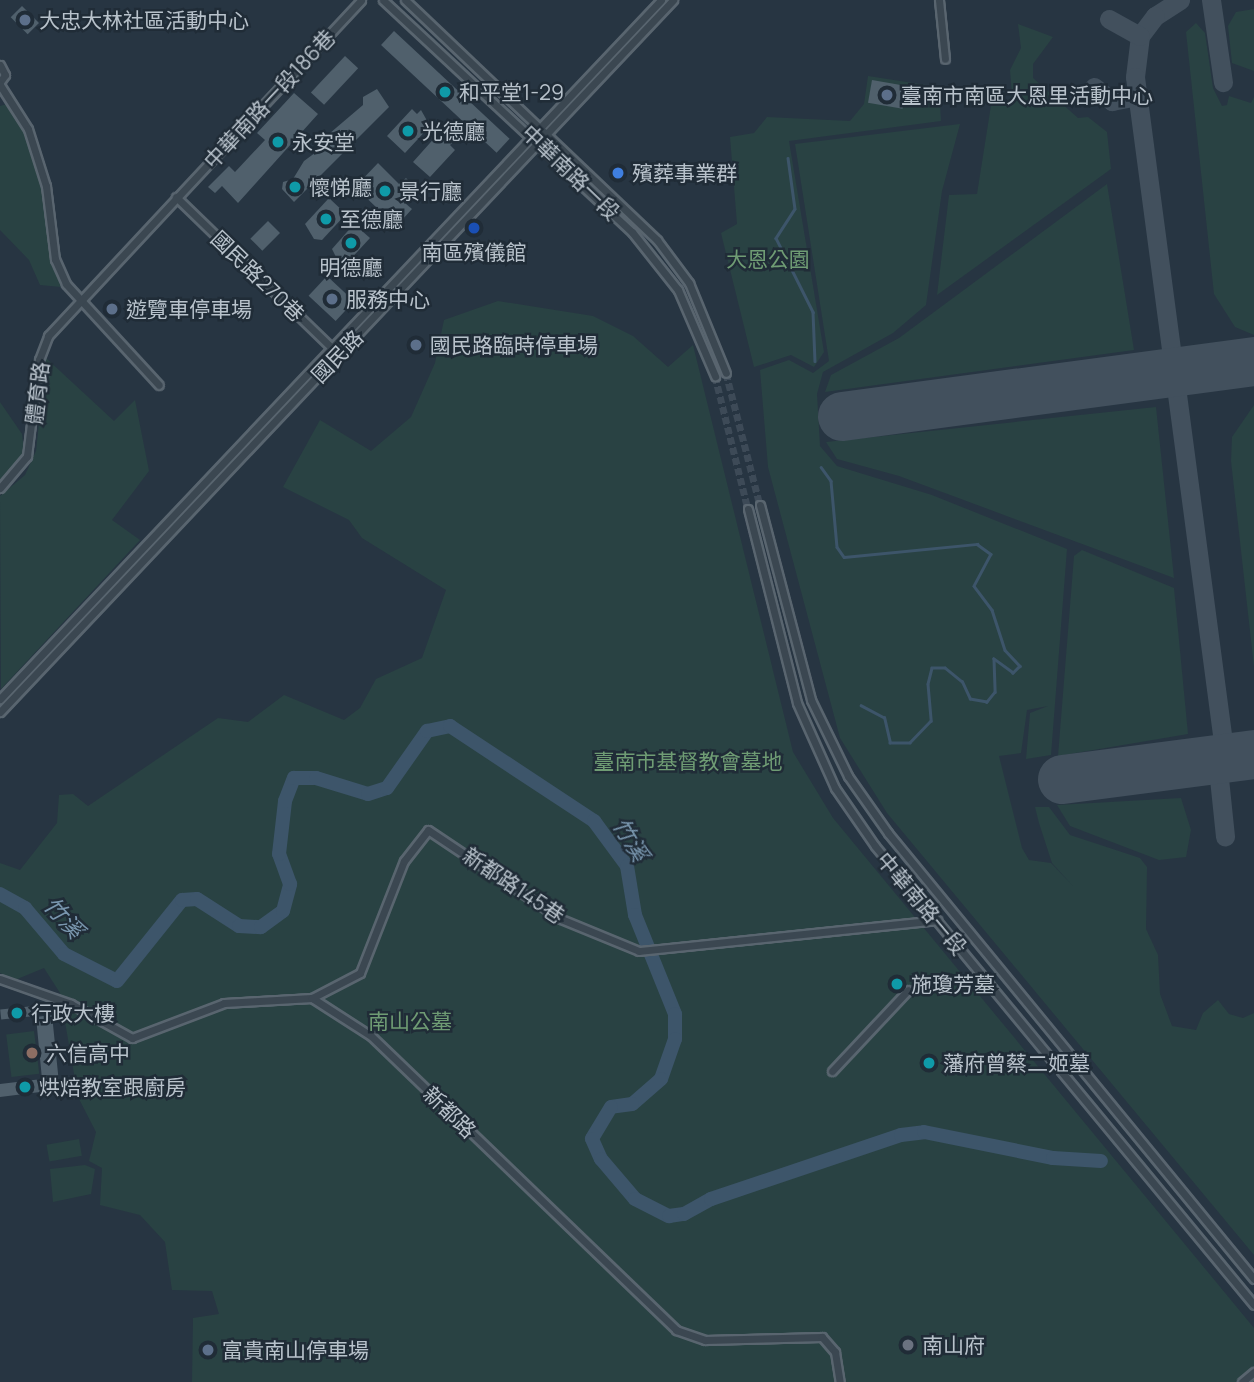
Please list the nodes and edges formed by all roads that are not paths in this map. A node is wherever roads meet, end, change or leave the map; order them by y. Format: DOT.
graph roads {
  1 [pos="361,0"];
  2 [pos="383,0"];
  3 [pos="405,0"];
  4 [pos="661,0"];
  5 [pos="673,0"];
  6 [pos="939,0"];
  7 [pos="945,59"];
  8 [pos="0,65"];
  9 [pos="0,83"];
  10 [pos="542,127"];
  11 [pos="549,134"];
  12 [pos="533,135"];
  13 [pos="541,144"];
  14 [pos="176,197"];
  15 [pos="81,300"];
  16 [pos="336,351"];
  17 [pos="726,373"];
  18 [pos="715,376"];
  19 [pos="159,385"];
  20 [pos="0,488"];
  21 [pos="760,505"];
  22 [pos="748,509"];
  23 [pos="1,705"];
  24 [pos="937,920"];
  25 [pos="0,979"];
  26 [pos="908,990"];
  27 [pos="312,998"];
  28 [pos="832,1071"];
  29 [pos="1254,1279"];
  30 [pos="1254,1305"];
  31 [pos="1254,1372"];
  32 [pos="840,1382"];
  33 [pos="1242,1382"];
  1 -- 14 [label="street, 中華南路一段186巷"];
  2 -- 12 [label="street, 中華南路一段"];
  3 -- 10 [label="street, 中華南路一段"];
  4 -- 10 [label="street, 國民路"];
  5 -- 11 [label="street, 國民路"];
  6 -- 7 [label="street"];
  8 -- 9 [label="street"];
  9 -- 15 [label="street"];
  10 -- 11 [label="street, 中華南路一段"];
  10 -- 12 [label="street, 國民路"];
  11 -- 13 [label="street, 國民路"];
  11 -- 17 [label="street, 中華南路一段"];
  12 -- 13 [label="street, 中華南路一段"];
  12 -- 16 [label="street, 國民路"];
  13 -- 16 [label="street, 國民路"];
  13 -- 18 [label="street, 中華南路一段"];
  14 -- 15 [label="street, 中華南路一段186巷"];
  14 -- 16 [label="street, 國民路270巷"];
  15 -- 19 [label="street"];
  15 -- 20 [label="street, 體育路"];
  16 -- 23 [label="street, 國民路"];
  21 -- 29 [label="street, 中華南路一段"];
  22 -- 24 [label="street, 中華南路一段"];
  24 -- 27 [label="street, 新都路145巷"];
  24 -- 30 [label="street, 中華南路一段"];
  25 -- 27 [label="street"];
  26 -- 28 [label="street"];
  27 -- 32 [label="street, 新都路"];
  31 -- 33 [label="street"];
}
